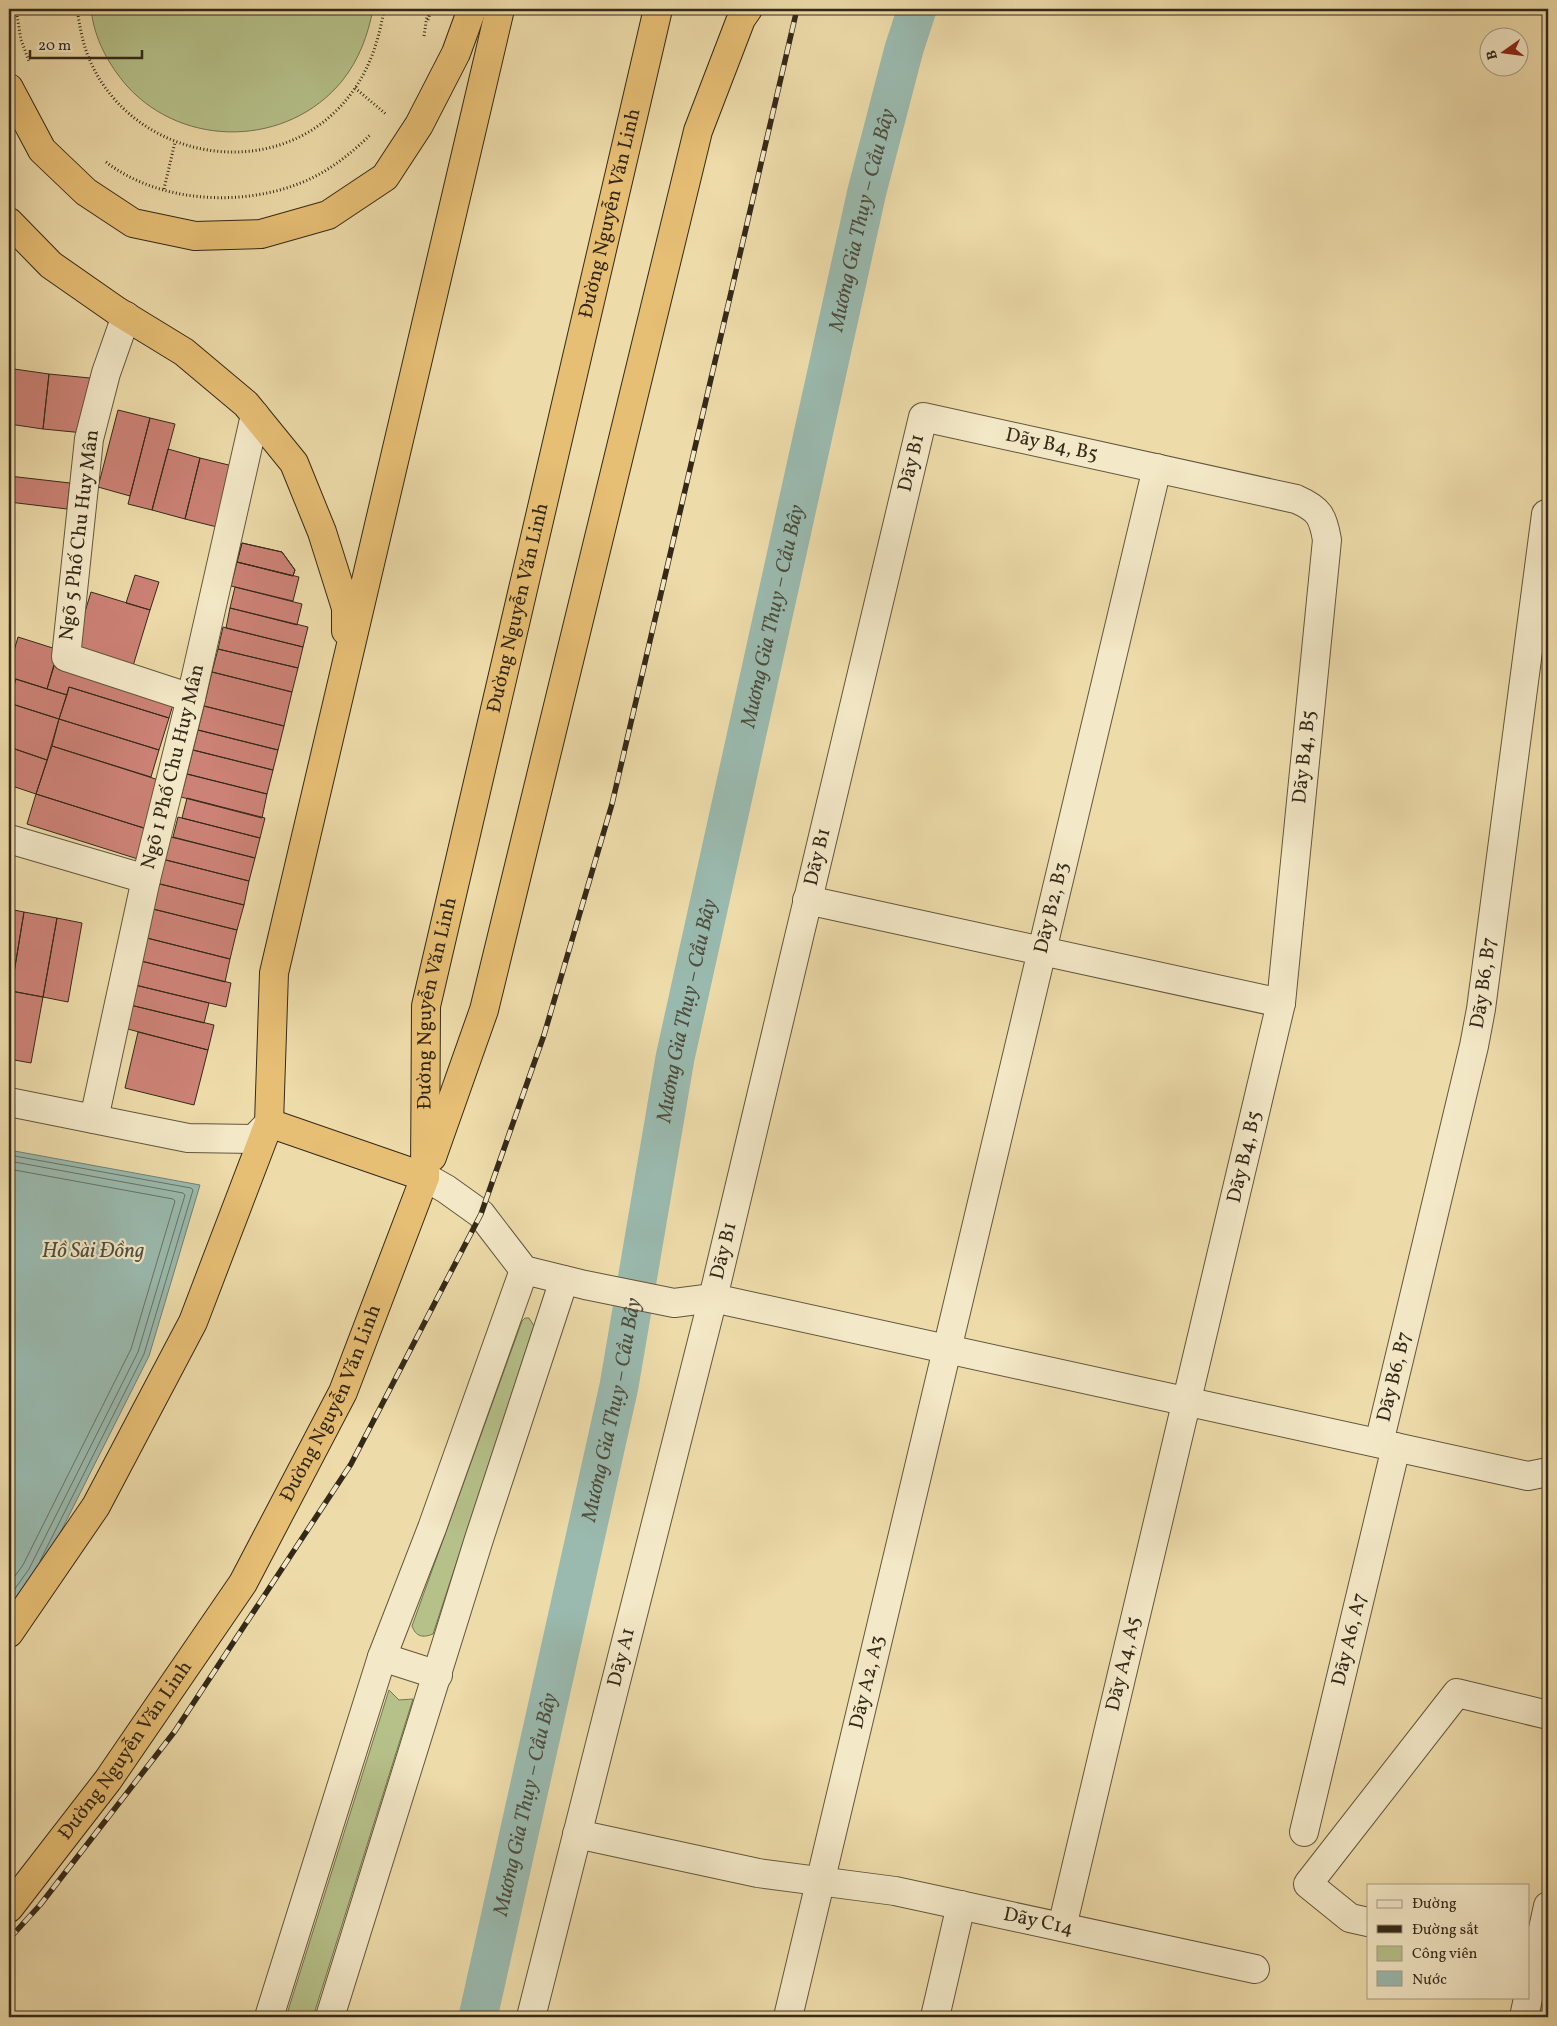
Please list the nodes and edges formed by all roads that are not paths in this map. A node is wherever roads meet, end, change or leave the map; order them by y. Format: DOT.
graph roads {
  1 [pos="472,9"];
  2 [pos="500,9"];
  3 [pos="658,9"];
  4 [pos="748,9"];
  5 [pos="9,88"];
  6 [pos="9,222"];
  7 [pos="126,316"];
  8 [pos="255,415"];
  9 [pos="923,417"];
  10 [pos="1157,468"];
  11 [pos="1546,514"];
  12 [pos="346,665"];
  13 [pos="191,698"];
  14 [pos="9,839"];
  15 [pos="146,879"];
  16 [pos="807,900"];
  17 [pos="1042,951"];
  18 [pos="1281,1003"];
  19 [pos="9,1102"];
  20 [pos="94,1119"];
  21 [pos="270,1123"];
  22 [pos="425,1177"];
  23 [pos="524,1270"];
  24 [pos="574,1282"];
  25 [pos="713,1298"];
  26 [pos="948,1349"];
  27 [pos="1187,1402"];
  28 [pos="1387,1445"];
  29 [pos="1548,1472"];
  30 [pos="9,1634"];
  31 [pos="382,1657"];
  32 [pos="438,1675"];
  33 [pos="1548,1714"];
  34 [pos="1304,1832"];
  35 [pos="577,1834"];
  36 [pos="820,1880"];
  37 [pos="961,1905"];
  38 [pos="1548,1906"];
  39 [pos="9,1908"];
  40 [pos="1367,1922"];
  41 [pos="1062,1927"];
  42 [pos="1532,1962"];
  43 [pos="1255,1969"];
  44 [pos="1530,1976"];
  45 [pos="1527,1998"];
  46 [pos="269,2017"];
  47 [pos="330,2017"];
  48 [pos="531,2017"];
  49 [pos="788,2017"];
  50 [pos="935,2017"];
  51 [pos="1524,2017"];
  1 -- 5 [label="highway"];
  2 -- 12 [label="highway"];
  3 -- 22 [label="highway, Đường Nguyễn Văn Linh"];
  4 -- 22 [label="highway"];
  6 -- 7 [label="highway"];
  7 -- 8 [label="highway"];
  7 -- 13 [label="street, Ngõ 5 Phố Chu Huy Mân"];
  8 -- 12 [label="highway"];
  8 -- 13 [label="street, Ngõ 1 Phố Chu Huy Mân"];
  9 -- 10 [label="street, Dãy B4, B5"];
  9 -- 16 [label="street, Dãy B1"];
  10 -- 17 [label="street, Dãy B2, B3"];
  10 -- 18 [label="street, Dãy B4, B5"];
  11 -- 28 [label="street, Dãy B6, B7"];
  12 -- 21 [label="highway"];
  13 -- 15 [label="street, Ngõ 1 Phố Chu Huy Mân"];
  14 -- 15 [label="street"];
  15 -- 20 [label="street, Ngõ 1 Phố Chu Huy Mân"];
  16 -- 17 [label="street"];
  16 -- 25 [label="street, Dãy B1"];
  17 -- 18 [label="street"];
  17 -- 26 [label="street, Dãy B2, B3"];
  18 -- 27 [label="street, Dãy B4, B5"];
  19 -- 20 [label="street"];
  20 -- 21 [label="street"];
  21 -- 22 [label="highway"];
  21 -- 30 [label="highway"];
  22 -- 23 [label="street"];
  22 -- 39 [label="highway, Đường Nguyễn Văn Linh"];
  23 -- 24 [label="street"];
  23 -- 31 [label="street"];
  24 -- 25 [label="street"];
  24 -- 32 [label="street"];
  25 -- 26 [label="street"];
  25 -- 35 [label="street, Dãy A1"];
  26 -- 27 [label="street"];
  26 -- 36 [label="street, Dãy A2, A3"];
  27 -- 28 [label="street"];
  27 -- 41 [label="street, Dãy A4, A5"];
  28 -- 29 [label="street"];
  28 -- 34 [label="street, Dãy A6, A7"];
  31 -- 32 [label="street"];
  31 -- 46 [label="street"];
  32 -- 47 [label="street"];
  33 -- 40 [label="street"];
  35 -- 36 [label="street, Dãy C14"];
  35 -- 48 [label="street, Dãy A1"];
  36 -- 37 [label="street, Dãy C14"];
  36 -- 49 [label="street, Dãy A2, A3"];
  37 -- 41 [label="street, Dãy C14"];
  37 -- 50 [label="street"];
  38 -- 42 [label="street"];
  41 -- 43 [label="street, Dãy C14"];
  42 -- 44 [label="street"];
  45 -- 51 [label="street"];
}
